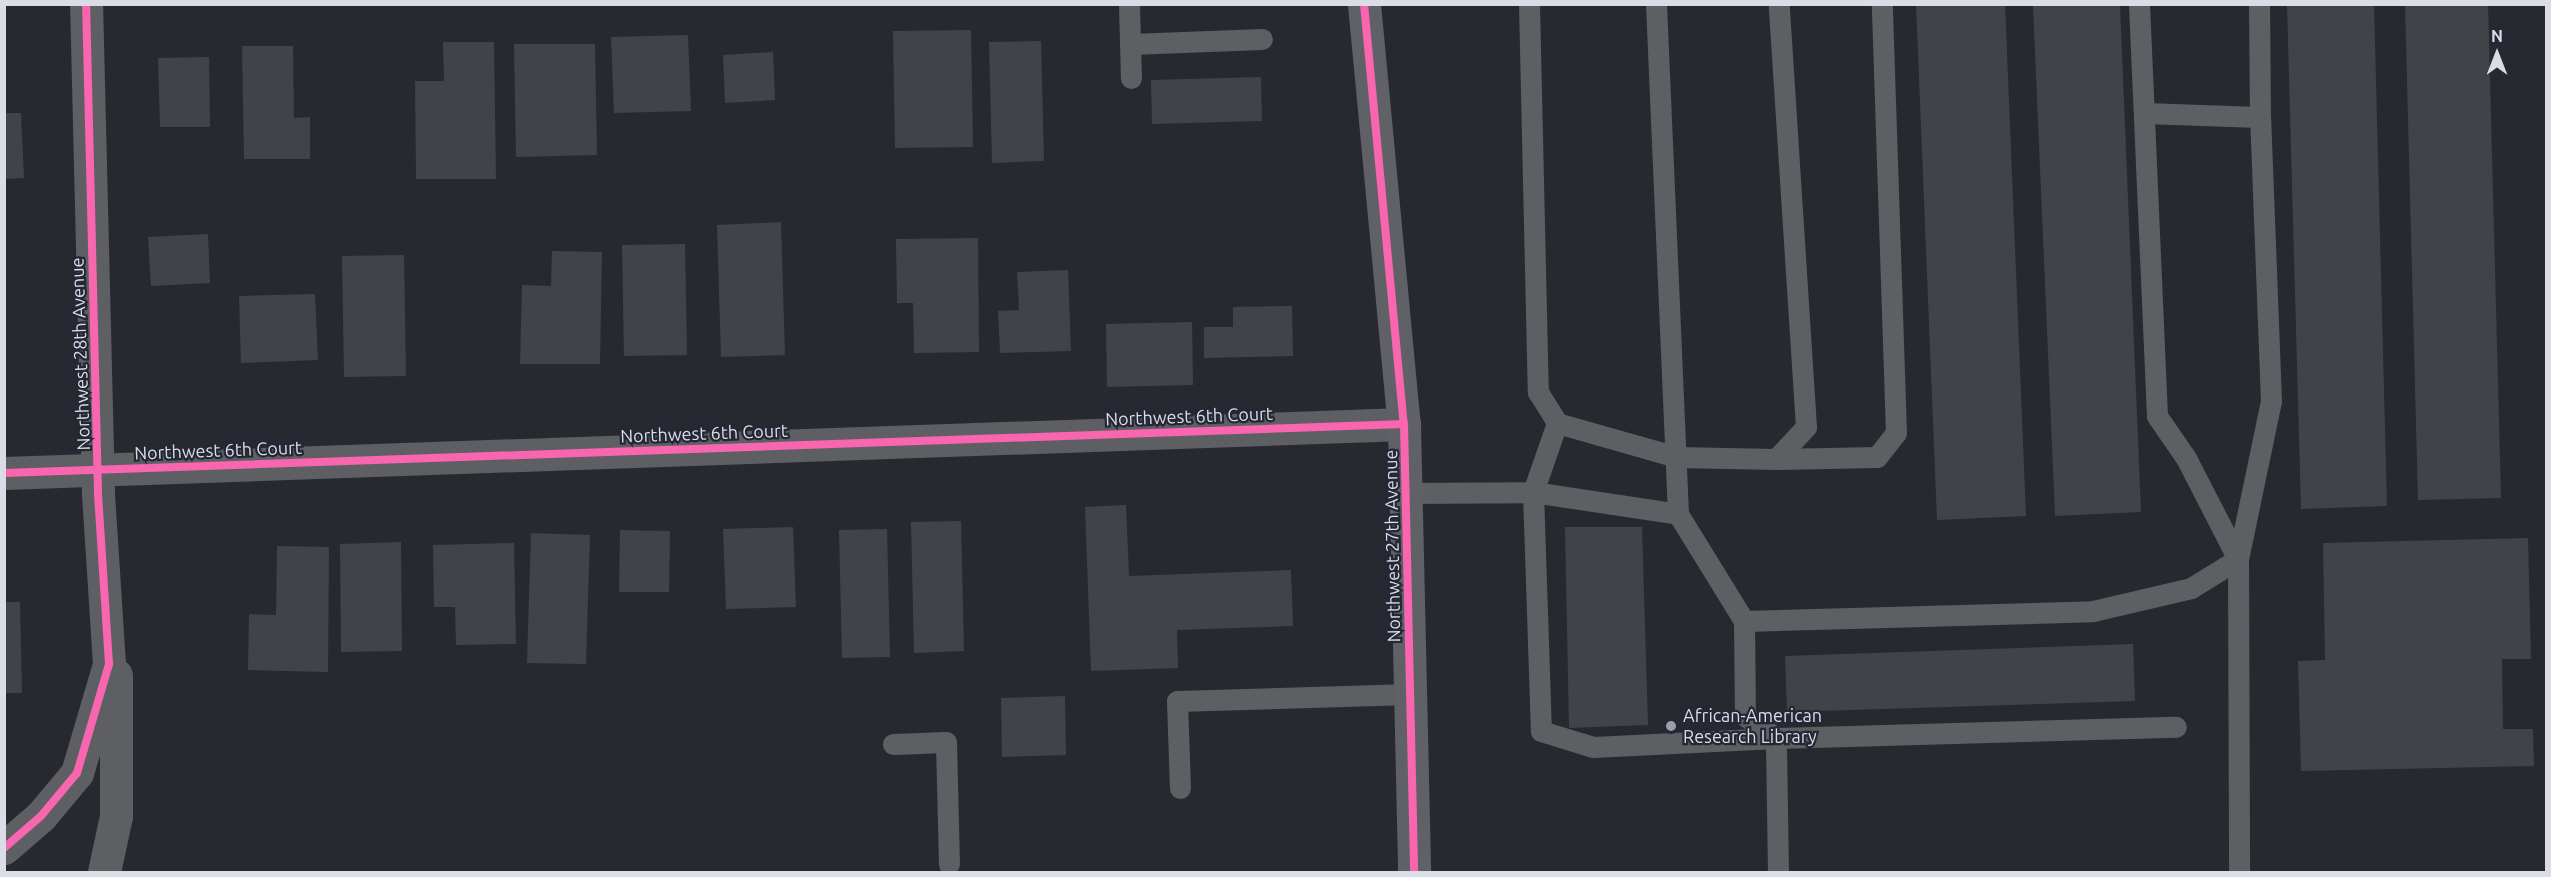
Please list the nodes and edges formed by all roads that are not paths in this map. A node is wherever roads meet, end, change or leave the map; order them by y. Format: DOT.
graph roads {
  1 [pos="86,4"];
  2 [pos="1130,4"];
  3 [pos="1364,4"];
  4 [pos="1529,4"];
  5 [pos="1656,4"];
  6 [pos="1779,4"];
  7 [pos="1882,4"];
  8 [pos="2139,4"];
  9 [pos="2259,4"];
  10 [pos="1262,39"];
  11 [pos="1130,44"];
  12 [pos="1131,78"];
  13 [pos="2144,114"];
  14 [pos="2260,117"];
  15 [pos="1557,423"];
  16 [pos="1404,424"];
  17 [pos="1677,457"];
  18 [pos="1776,459"];
  19 [pos="98,470"];
  20 [pos="4,472"];
  21 [pos="1533,492"];
  22 [pos="1405,493"];
  23 [pos="1678,514"];
  24 [pos="2238,560"];
  25 [pos="1744,621"];
  26 [pos="109,664"];
  27 [pos="1410,694"];
  28 [pos="2176,727"];
  29 [pos="1776,738"];
  30 [pos="893,744"];
  31 [pos="1180,788"];
  32 [pos="4,848"];
  33 [pos="949,864"];
  34 [pos="104,873"];
  35 [pos="1414,873"];
  36 [pos="1778,873"];
  37 [pos="2240,873"];
  1 -- 19 [label="street, Northwest 28th Avenue"];
  2 -- 11 [label="lane"];
  3 -- 16 [label="street, Northwest 27th Avenue"];
  4 -- 15 [label="lane"];
  5 -- 17 [label="lane"];
  6 -- 18 [label="lane"];
  7 -- 18 [label="lane"];
  8 -- 13 [label="lane"];
  9 -- 14 [label="lane"];
  10 -- 11 [label="lane"];
  11 -- 12 [label="lane"];
  13 -- 14 [label="lane"];
  13 -- 24 [label="lane"];
  14 -- 24 [label="lane"];
  15 -- 17 [label="lane"];
  15 -- 21 [label="lane"];
  16 -- 19 [label="street, Northwest 6th Court"];
  16 -- 22 [label="street, Northwest 27th Avenue"];
  17 -- 18 [label="lane"];
  17 -- 23 [label="lane"];
  19 -- 20 [label="street, Northwest 6th Court"];
  19 -- 26 [label="street, Northwest 28th Avenue"];
  21 -- 22 [label="lane"];
  21 -- 23 [label="lane"];
  21 -- 29 [label="lane"];
  22 -- 27 [label="street, Northwest 27th Avenue"];
  23 -- 25 [label="lane"];
  24 -- 25 [label="lane"];
  24 -- 37 [label="lane"];
  25 -- 29 [label="lane"];
  26 -- 32 [label="street, Northwest 28th Avenue"];
  26 -- 34 [label="street, Northwest 28th Avenue"];
  27 -- 31 [label="lane"];
  27 -- 35 [label="street, Northwest 27th Avenue"];
  28 -- 29 [label="lane"];
  29 -- 36 [label="lane"];
  30 -- 33 [label="lane"];
}
